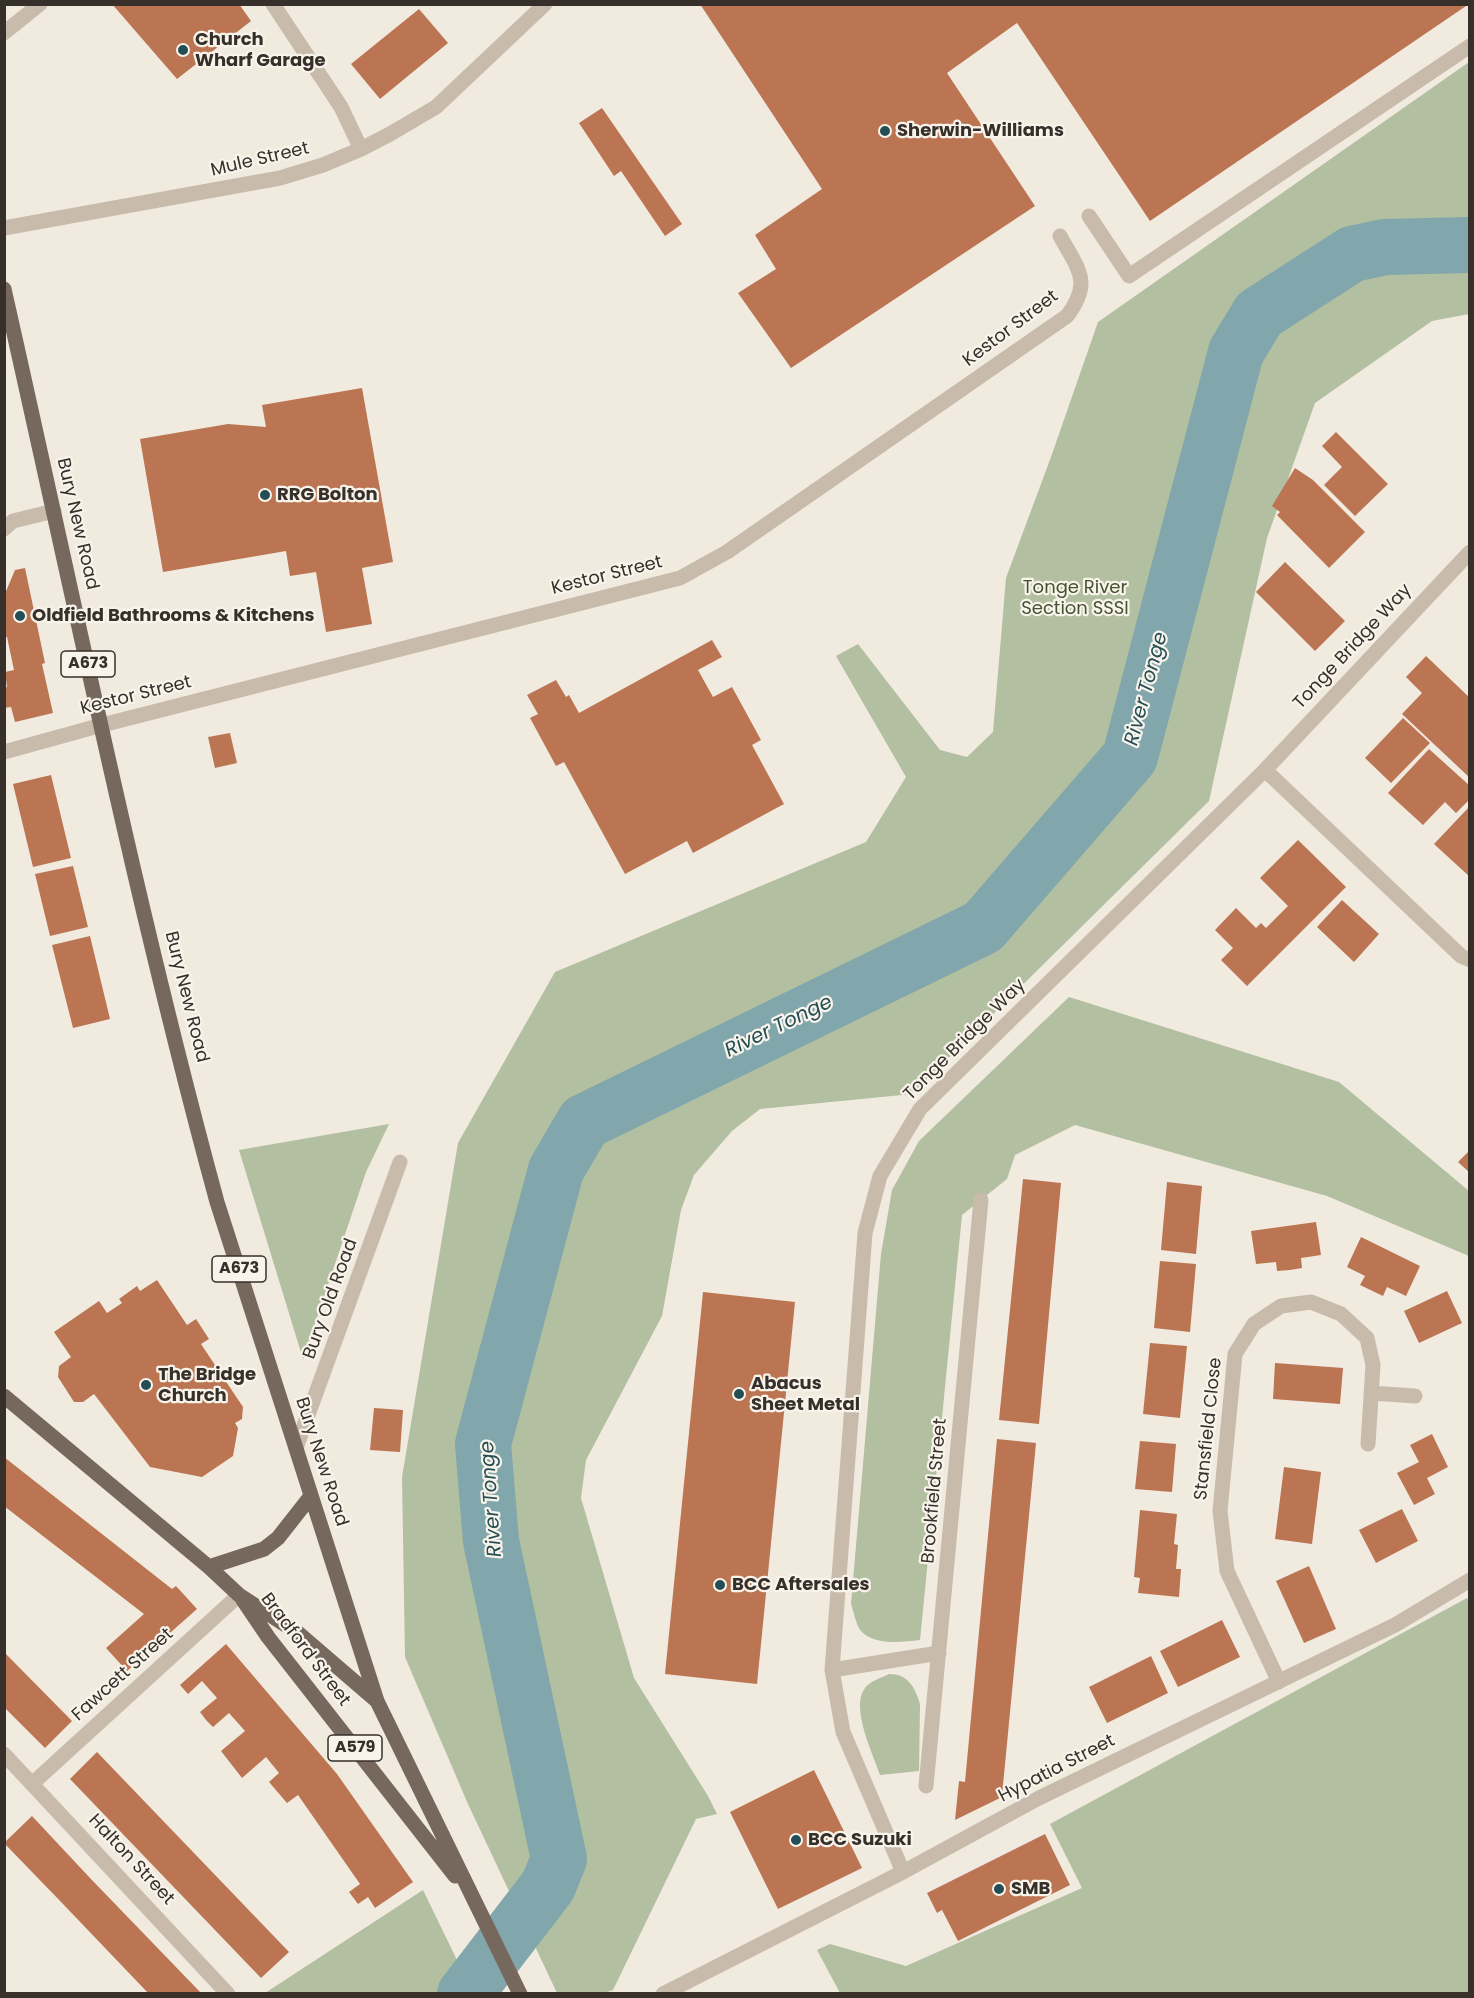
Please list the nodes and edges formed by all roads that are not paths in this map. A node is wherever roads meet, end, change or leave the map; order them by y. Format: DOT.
graph roads {
  1 [pos="40,4"];
  2 [pos="273,4"];
  3 [pos="545,4"];
  4 [pos="4,33"];
  5 [pos="1470,46"];
  6 [pos="361,149"];
  7 [pos="1089,216"];
  8 [pos="4,228"];
  9 [pos="1060,236"];
  10 [pos="4,289"];
  11 [pos="54,511"];
  12 [pos="7,522"];
  13 [pos="1470,552"];
  14 [pos="102,725"];
  15 [pos="4,752"];
  16 [pos="1265,770"];
  17 [pos="1470,960"];
  18 [pos="400,1162"];
  19 [pos="981,1200"];
  20 [pos="1371,1393"];
  21 [pos="4,1396"];
  22 [pos="1415,1396"];
  23 [pos="1368,1444"];
  24 [pos="296,1448"];
  25 [pos="311,1496"];
  26 [pos="209,1567"];
  27 [pos="1470,1580"];
  28 [pos="239,1595"];
  29 [pos="939,1653"];
  30 [pos="832,1670"];
  31 [pos="1279,1682"];
  32 [pos="377,1701"];
  33 [pos="4,1754"];
  34 [pos="33,1783"];
  35 [pos="926,1786"];
  36 [pos="903,1872"];
  37 [pos="474,1899"];
  38 [pos="228,1994"];
  39 [pos="520,1994"];
  40 [pos="663,1994"];
  1 -- 4 [label="street"];
  2 -- 6 [label="street"];
  3 -- 6 [label="street, Mule Street"];
  5 -- 7 [label="street"];
  6 -- 8 [label="street, Mule Street"];
  9 -- 14 [label="street, Kestor Street"];
  10 -- 11 [label="main road, Bury New Road / A673"];
  11 -- 12 [label="street"];
  11 -- 14 [label="main road, Bury New Road / A673"];
  13 -- 16 [label="street, Tonge Bridge Way"];
  14 -- 15 [label="street, Kestor Street"];
  14 -- 24 [label="main road, Bury New Road / A673"];
  16 -- 17 [label="street"];
  16 -- 30 [label="street, Tonge Bridge Way"];
  18 -- 24 [label="street, Bury Old Road"];
  19 -- 29 [label="street, Brookfield Street"];
  20 -- 22 [label="street"];
  20 -- 23 [label="street, Stansfield Close"];
  20 -- 31 [label="street, Stansfield Close"];
  21 -- 26 [label="main road, Bradford Street / A579"];
  24 -- 25 [label="main road, Bury New Road / A673"];
  25 -- 26 [label="main road"];
  25 -- 32 [label="main road, Bury New Road / A673"];
  26 -- 28 [label="main road, Bradford Street / A579"];
  27 -- 31 [label="street, Hypatia Street"];
  28 -- 32 [label="main road, Bradford Street / A579"];
  28 -- 34 [label="street, Fawcett Street"];
  28 -- 37 [label="main road, Bradford Street / A579"];
  29 -- 30 [label="street"];
  29 -- 35 [label="street, Brookfield Street"];
  30 -- 36 [label="street, Tonge Bridge Way"];
  31 -- 36 [label="street, Hypatia Street"];
  32 -- 37 [label="main road, A579"];
  33 -- 34 [label="street, Halton Street"];
  34 -- 38 [label="street, Halton Street"];
  36 -- 40 [label="street, Hypatia Street"];
  37 -- 39 [label="main road, A579"];
}
